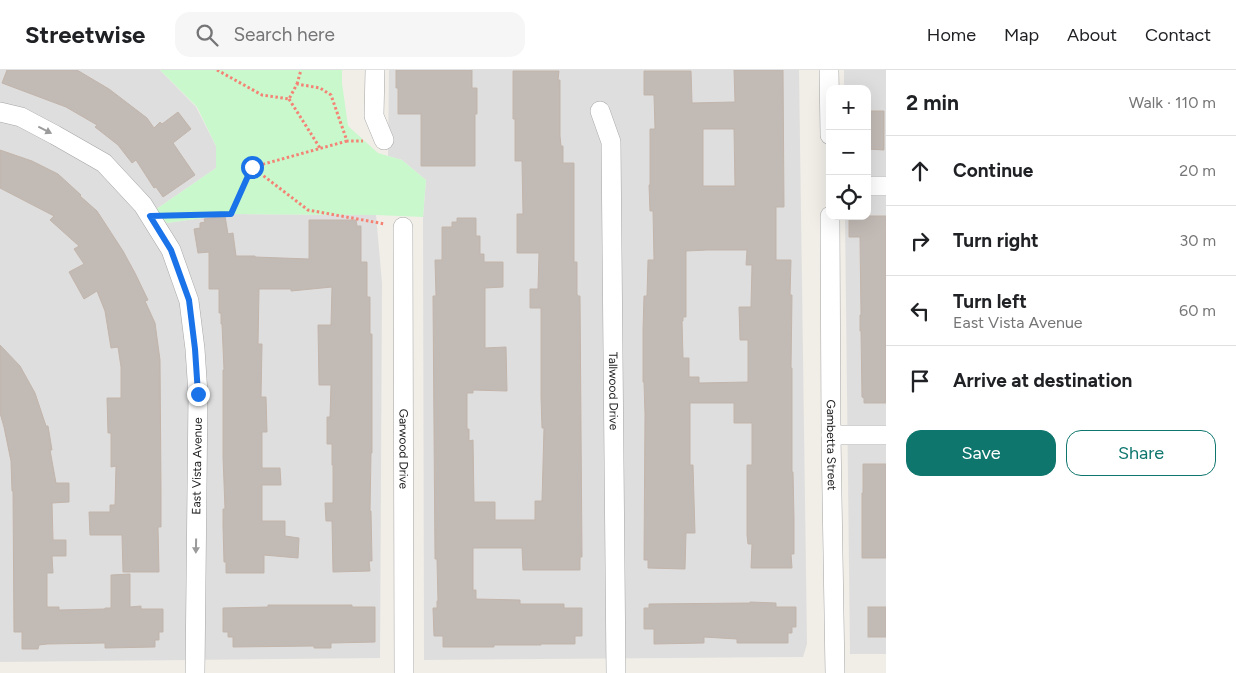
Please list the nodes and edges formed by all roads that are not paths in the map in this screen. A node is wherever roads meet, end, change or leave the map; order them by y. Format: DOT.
graph roads {
  1 [pos="374,70"];
  2 [pos="829,70"];
  3 [pos="600,111"];
  4 [pos="0,112"];
  5 [pos="830,130"];
  6 [pos="384,140"];
  7 [pos="871,186"];
  8 [pos="886,186"];
  9 [pos="830,220"];
  10 [pos="402,227"];
  11 [pos="886,434"];
  12 [pos="831,435"];
  13 [pos="195,673"];
  14 [pos="404,673"];
  15 [pos="616,673"];
  16 [pos="835,673"];
  1 -- 6 [label="street"];
  2 -- 5 [label="street"];
  3 -- 15 [label="street, Tallwood Drive"];
  4 -- 13 [label="street, East Vista Avenue, one-way"];
  7 -- 8 [label="street"];
  9 -- 12 [label="street, Gambetta Street"];
  10 -- 14 [label="street, Garwood Drive"];
  11 -- 12 [label="street"];
  12 -- 16 [label="street, Gambetta Street"];
}
